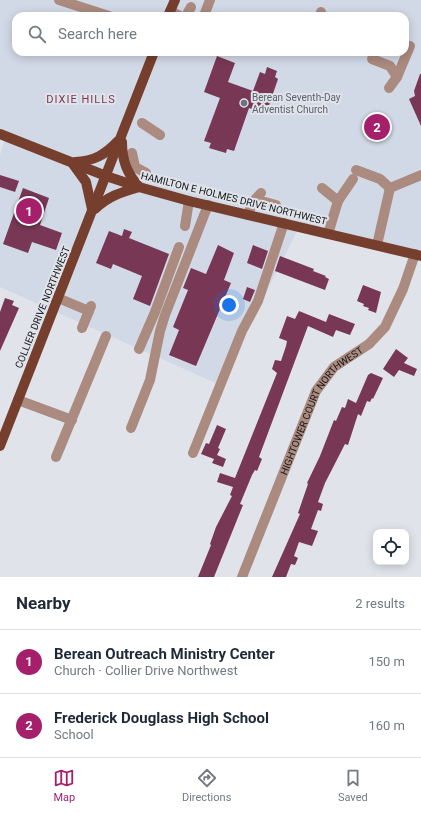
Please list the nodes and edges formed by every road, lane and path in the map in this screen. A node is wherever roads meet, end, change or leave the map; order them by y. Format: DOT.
graph roads {
  1 [pos="59,0"];
  2 [pos="175,0"];
  3 [pos="210,0"];
  4 [pos="96,12"];
  5 [pos="170,12"];
  6 [pos="205,12"];
  7 [pos="152,56"];
  8 [pos="374,56"];
  9 [pos="405,56"];
  10 [pos="397,77"];
  11 [pos="389,88"];
  12 [pos="142,123"];
  13 [pos="0,134"];
  14 [pos="160,135"];
  15 [pos="122,136"];
  16 [pos="132,153"];
  17 [pos="72,163"];
  18 [pos="146,173"];
  19 [pos="421,175"];
  20 [pos="106,176"];
  21 [pos="139,187"];
  22 [pos="322,188"];
  23 [pos="390,188"];
  24 [pos="261,193"];
  25 [pos="188,201"];
  26 [pos="338,201"];
  27 [pos="252,203"];
  28 [pos="208,205"];
  29 [pos="92,211"];
  30 [pos="248,215"];
  31 [pos="272,220"];
  32 [pos="284,223"];
  33 [pos="185,226"];
  34 [pos="328,234"];
  35 [pos="377,245"];
  36 [pos="179,247"];
  37 [pos="418,255"];
  38 [pos="58,298"];
  39 [pos="82,328"];
  40 [pos="106,336"];
  41 [pos="139,349"];
  42 [pos="18,400"];
  43 [pos="72,420"];
  44 [pos="131,428"];
  45 [pos="0,446"];
  46 [pos="192,453"];
  47 [pos="56,457"];
  48 [pos="242,577"];
  1 -- 4 [label="street"];
  2 -- 5 [label="main road"];
  3 -- 6 [label="street"];
  7 -- 15 [label="main road, COLLIER DRIVE NORTHWEST"];
  8 -- 10 [label="street"];
  9 -- 10 [label="street"];
  10 -- 11 [label="street"];
  12 -- 14 [label="street"];
  13 -- 17 [label="main road, HAMILTON E HOLMES DRIVE NORTHWEST"];
  15 -- 17 [label="main road"];
  15 -- 20 [label="main road, COLLIER DRIVE NORTHWEST"];
  15 -- 21 [label="main road"];
  16 -- 18 [label="street"];
  17 -- 20 [label="main road, HAMILTON E HOLMES DRIVE NORTHWEST"];
  17 -- 29 [label="main road"];
  19 -- 23 [label="street"];
  20 -- 21 [label="main road, HAMILTON E HOLMES DRIVE NORTHWEST"];
  20 -- 29 [label="main road, COLLIER DRIVE NORTHWEST"];
  21 -- 25 [label="main road, HAMILTON E HOLMES DRIVE NORTHWEST"];
  21 -- 29 [label="main road"];
  22 -- 26 [label="street"];
  23 -- 26 [label="street"];
  23 -- 35 [label="street"];
  24 -- 27 [label="street"];
  25 -- 28 [label="main road, HAMILTON E HOLMES DRIVE NORTHWEST"];
  25 -- 33 [label="street"];
  26 -- 34 [label="street"];
  27 -- 30 [label="street"];
  27 -- 31 [label="street"];
  28 -- 30 [label="main road, HAMILTON E HOLMES DRIVE NORTHWEST"];
  28 -- 44 [label="street"];
  29 -- 38 [label="main road, COLLIER DRIVE NORTHWEST"];
  30 -- 31 [label="main road, HAMILTON E HOLMES DRIVE NORTHWEST"];
  31 -- 32 [label="main road, HAMILTON E HOLMES DRIVE NORTHWEST"];
  32 -- 34 [label="main road, HAMILTON E HOLMES DRIVE NORTHWEST"];
  32 -- 46 [label="street"];
  34 -- 35 [label="main road, HAMILTON E HOLMES DRIVE NORTHWEST"];
  35 -- 37 [label="main road, HAMILTON E HOLMES DRIVE NORTHWEST"];
  36 -- 41 [label="street"];
  37 -- 48 [label="street, HIGHTOWER COURT NORTHWEST"];
  38 -- 39 [label="street"];
  38 -- 42 [label="main road, COLLIER DRIVE NORTHWEST"];
  40 -- 43 [label="street"];
  42 -- 43 [label="street"];
  42 -- 45 [label="main road, COLLIER DRIVE NORTHWEST"];
  43 -- 47 [label="street"];
}
